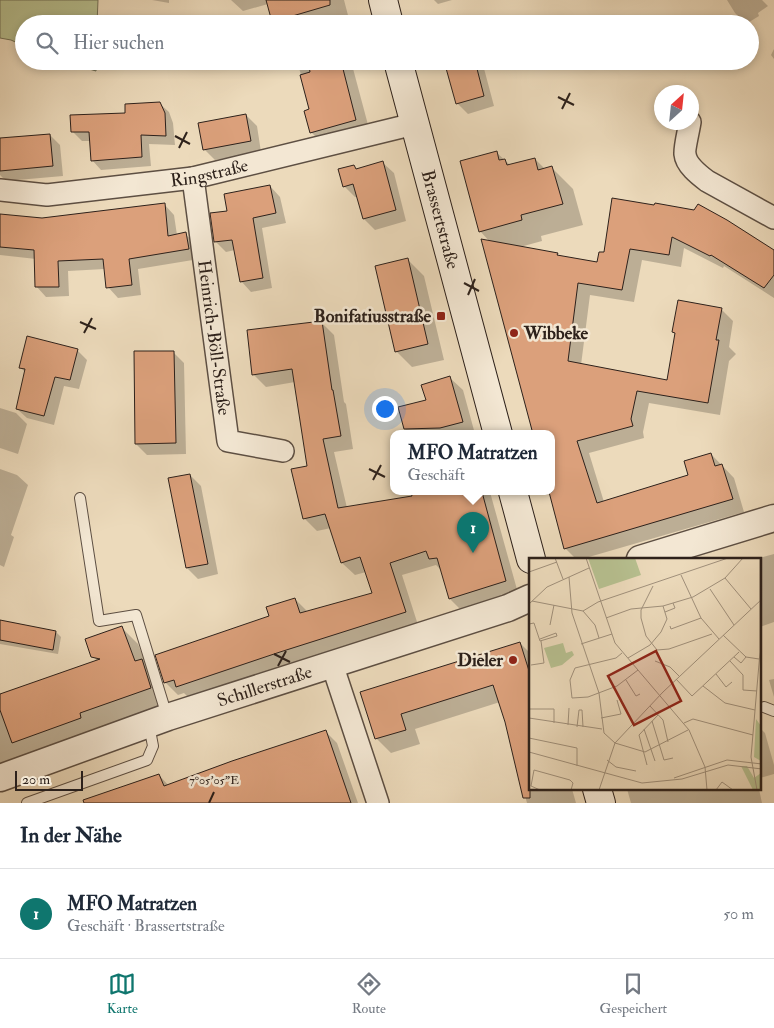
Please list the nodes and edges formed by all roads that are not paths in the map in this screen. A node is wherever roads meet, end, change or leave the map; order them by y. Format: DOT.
graph roads {
  1 [pos="383,0"];
  2 [pos="387,15"];
  3 [pos="400,70"];
  4 [pos="414,124"];
  5 [pos="689,130"];
  6 [pos="193,178"];
  7 [pos="0,190"];
  8 [pos="774,218"];
  9 [pos="497,430"];
  10 [pos="283,451"];
  11 [pos="514,495"];
  12 [pos="80,498"];
  13 [pos="774,518"];
  14 [pos="531,558"];
  15 [pos="643,558"];
  16 [pos="529,598"];
  17 [pos="332,664"];
  18 [pos="764,706"];
  19 [pos="774,711"];
  20 [pos="158,721"];
  21 [pos="0,778"];
  22 [pos="597,790"];
  23 [pos="27,803"];
  24 [pos="378,803"];
  25 [pos="601,803"];
  1 -- 2 [label="main road"];
  3 -- 4 [label="main road, Brassertstraße"];
  4 -- 6 [label="street, Ringstraße"];
  4 -- 9 [label="main road, Brassertstraße"];
  5 -- 8 [label="street"];
  6 -- 7 [label="street, Ringstraße"];
  6 -- 10 [label="street, Heinrich-Böll-Straße"];
  11 -- 14 [label="main road"];
  12 -- 20 [label="lane"];
  13 -- 15 [label="street"];
  16 -- 17 [label="street, Schillerstraße"];
  17 -- 20 [label="street, Schillerstraße"];
  17 -- 24 [label="street"];
  18 -- 19 [label="lane"];
  20 -- 21 [label="street, Schillerstraße"];
  20 -- 23 [label="lane"];
  22 -- 25 [label="main road"];
}
